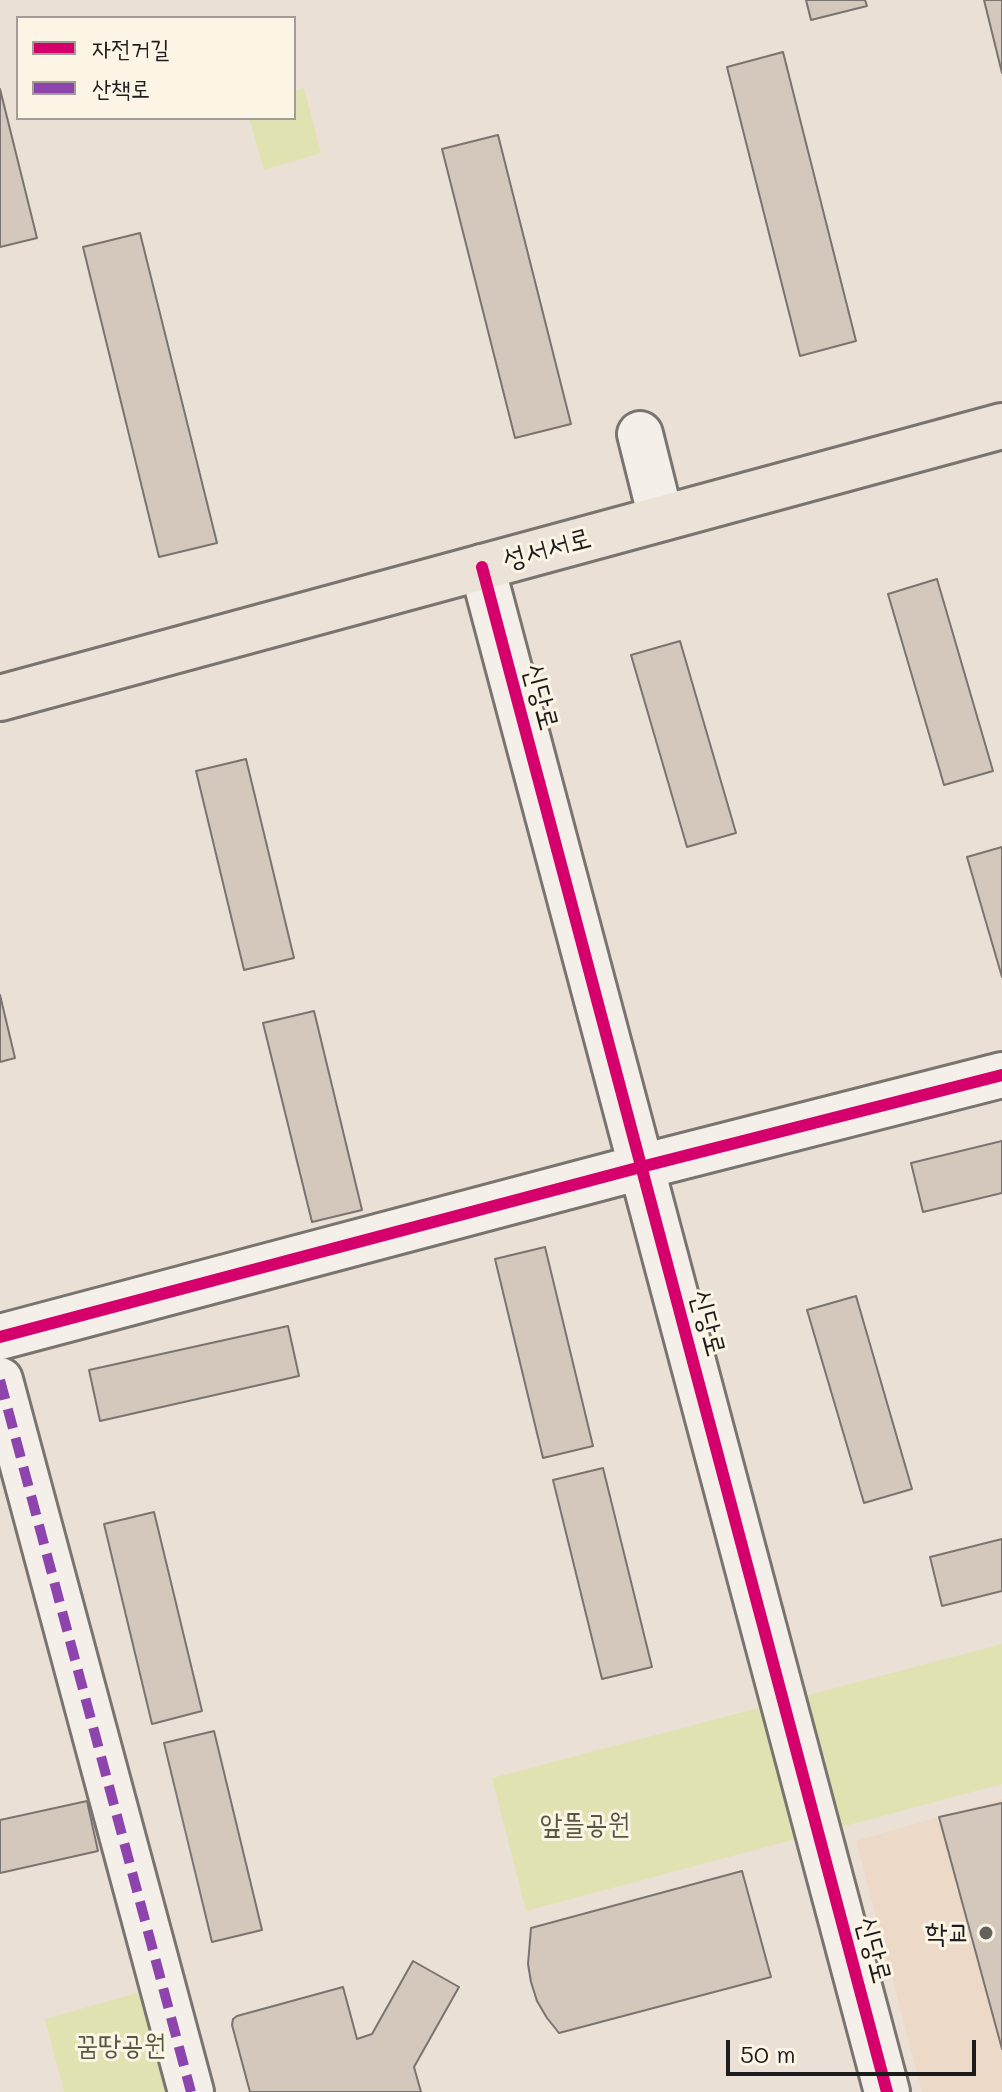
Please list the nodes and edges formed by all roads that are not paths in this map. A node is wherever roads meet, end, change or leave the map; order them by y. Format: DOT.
graph roads {
  1 [pos="1002,426"];
  2 [pos="640,434"];
  3 [pos="661,518"];
  4 [pos="482,567"];
  5 [pos="0,698"];
  6 [pos="1002,1075"];
  7 [pos="641,1167"];
  8 [pos="0,1337"];
  9 [pos="0,1380"];
  10 [pos="191,2092"];
  11 [pos="887,2092"];
  1 -- 3 [label="main road, 성서서로"];
  2 -- 3 [label="street"];
  3 -- 4 [label="main road, 성서서로"];
  4 -- 5 [label="main road, 성서서로"];
  4 -- 7 [label="street, 신당로"];
  6 -- 7 [label="street"];
  7 -- 8 [label="street"];
  7 -- 11 [label="street, 신당로"];
  9 -- 10 [label="street"];
}
